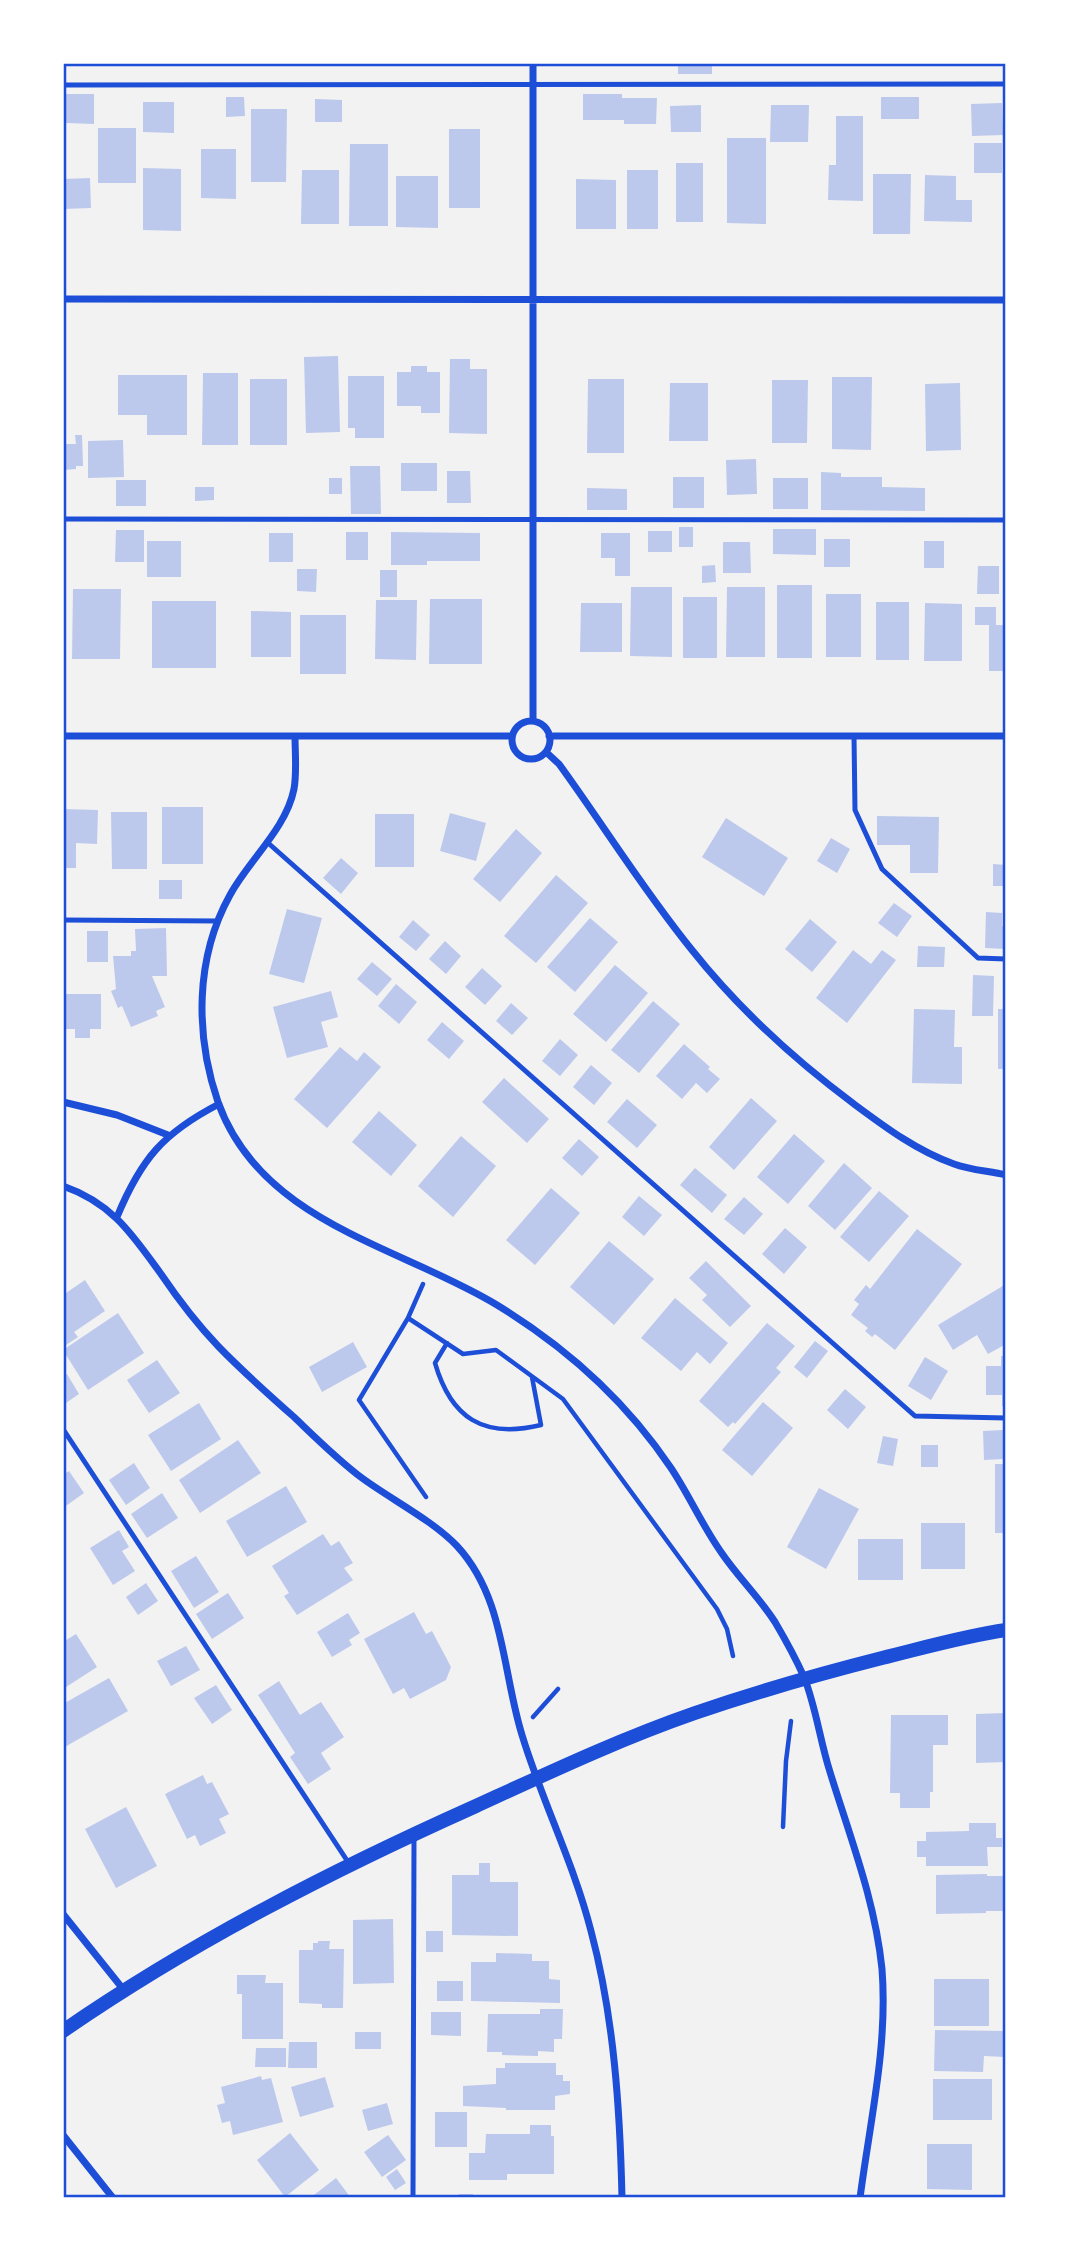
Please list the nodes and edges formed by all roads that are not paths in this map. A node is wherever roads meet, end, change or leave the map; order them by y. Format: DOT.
graph roads {
  1 [pos="533,63"];
  2 [pos="1006,84"];
  3 [pos="63,85"];
  4 [pos="533,85"];
  5 [pos="63,299"];
  6 [pos="533,300"];
  7 [pos="1006,300"];
  8 [pos="63,519"];
  9 [pos="533,520"];
  10 [pos="1006,520"];
  11 [pos="533,721"];
  12 [pos="63,736"];
  13 [pos="295,736"];
  14 [pos="512,736"];
  15 [pos="550,736"];
  16 [pos="854,736"];
  17 [pos="1006,736"];
  18 [pos="546,752"];
  19 [pos="267,842"];
  20 [pos="63,920"];
  21 [pos="218,921"];
  22 [pos="1006,958"];
  23 [pos="63,1102"];
  24 [pos="219,1104"];
  25 [pos="168,1135"];
  26 [pos="1006,1175"];
  27 [pos="63,1186"];
  28 [pos="117,1217"];
  29 [pos="1006,1418"];
  30 [pos="63,1429"];
  31 [pos="1006,1629"];
  32 [pos="804,1678"];
  33 [pos="537,1778"];
  34 [pos="414,1833"];
  35 [pos="350,1865"];
  36 [pos="63,1913"];
  37 [pos="123,1989"];
  38 [pos="63,2031"];
  39 [pos="63,2135"];
  40 [pos="113,2198"];
  41 [pos="413,2198"];
  42 [pos="622,2198"];
  43 [pos="860,2198"];
  1 -- 4 [label="street"];
  2 -- 4 [label="lane"];
  3 -- 4 [label="lane"];
  4 -- 6 [label="street"];
  5 -- 6 [label="street"];
  6 -- 7 [label="street"];
  6 -- 9 [label="street"];
  8 -- 9 [label="lane"];
  9 -- 10 [label="lane"];
  9 -- 11 [label="street"];
  11 -- 14 [label="street"];
  11 -- 15 [label="street"];
  12 -- 13 [label="street"];
  13 -- 14 [label="street"];
  13 -- 19 [label="street"];
  14 -- 18 [label="street"];
  15 -- 16 [label="street"];
  15 -- 18 [label="street"];
  16 -- 17 [label="street"];
  16 -- 22 [label="lane"];
  18 -- 26 [label="street"];
  19 -- 21 [label="street"];
  19 -- 29 [label="lane"];
  20 -- 21 [label="lane"];
  21 -- 24 [label="street"];
  23 -- 25 [label="street"];
  24 -- 25 [label="street"];
  24 -- 32 [label="street"];
  25 -- 28 [label="street"];
  27 -- 28 [label="street"];
  28 -- 33 [label="street"];
  30 -- 35 [label="lane"];
  31 -- 32 [label="main road"];
  32 -- 33 [label="main road"];
  32 -- 43 [label="street"];
  33 -- 34 [label="main road"];
  33 -- 42 [label="street"];
  34 -- 35 [label="main road"];
  34 -- 41 [label="lane"];
  35 -- 37 [label="main road"];
  36 -- 37 [label="street"];
  37 -- 38 [label="main road"];
  39 -- 40 [label="street"];
}
